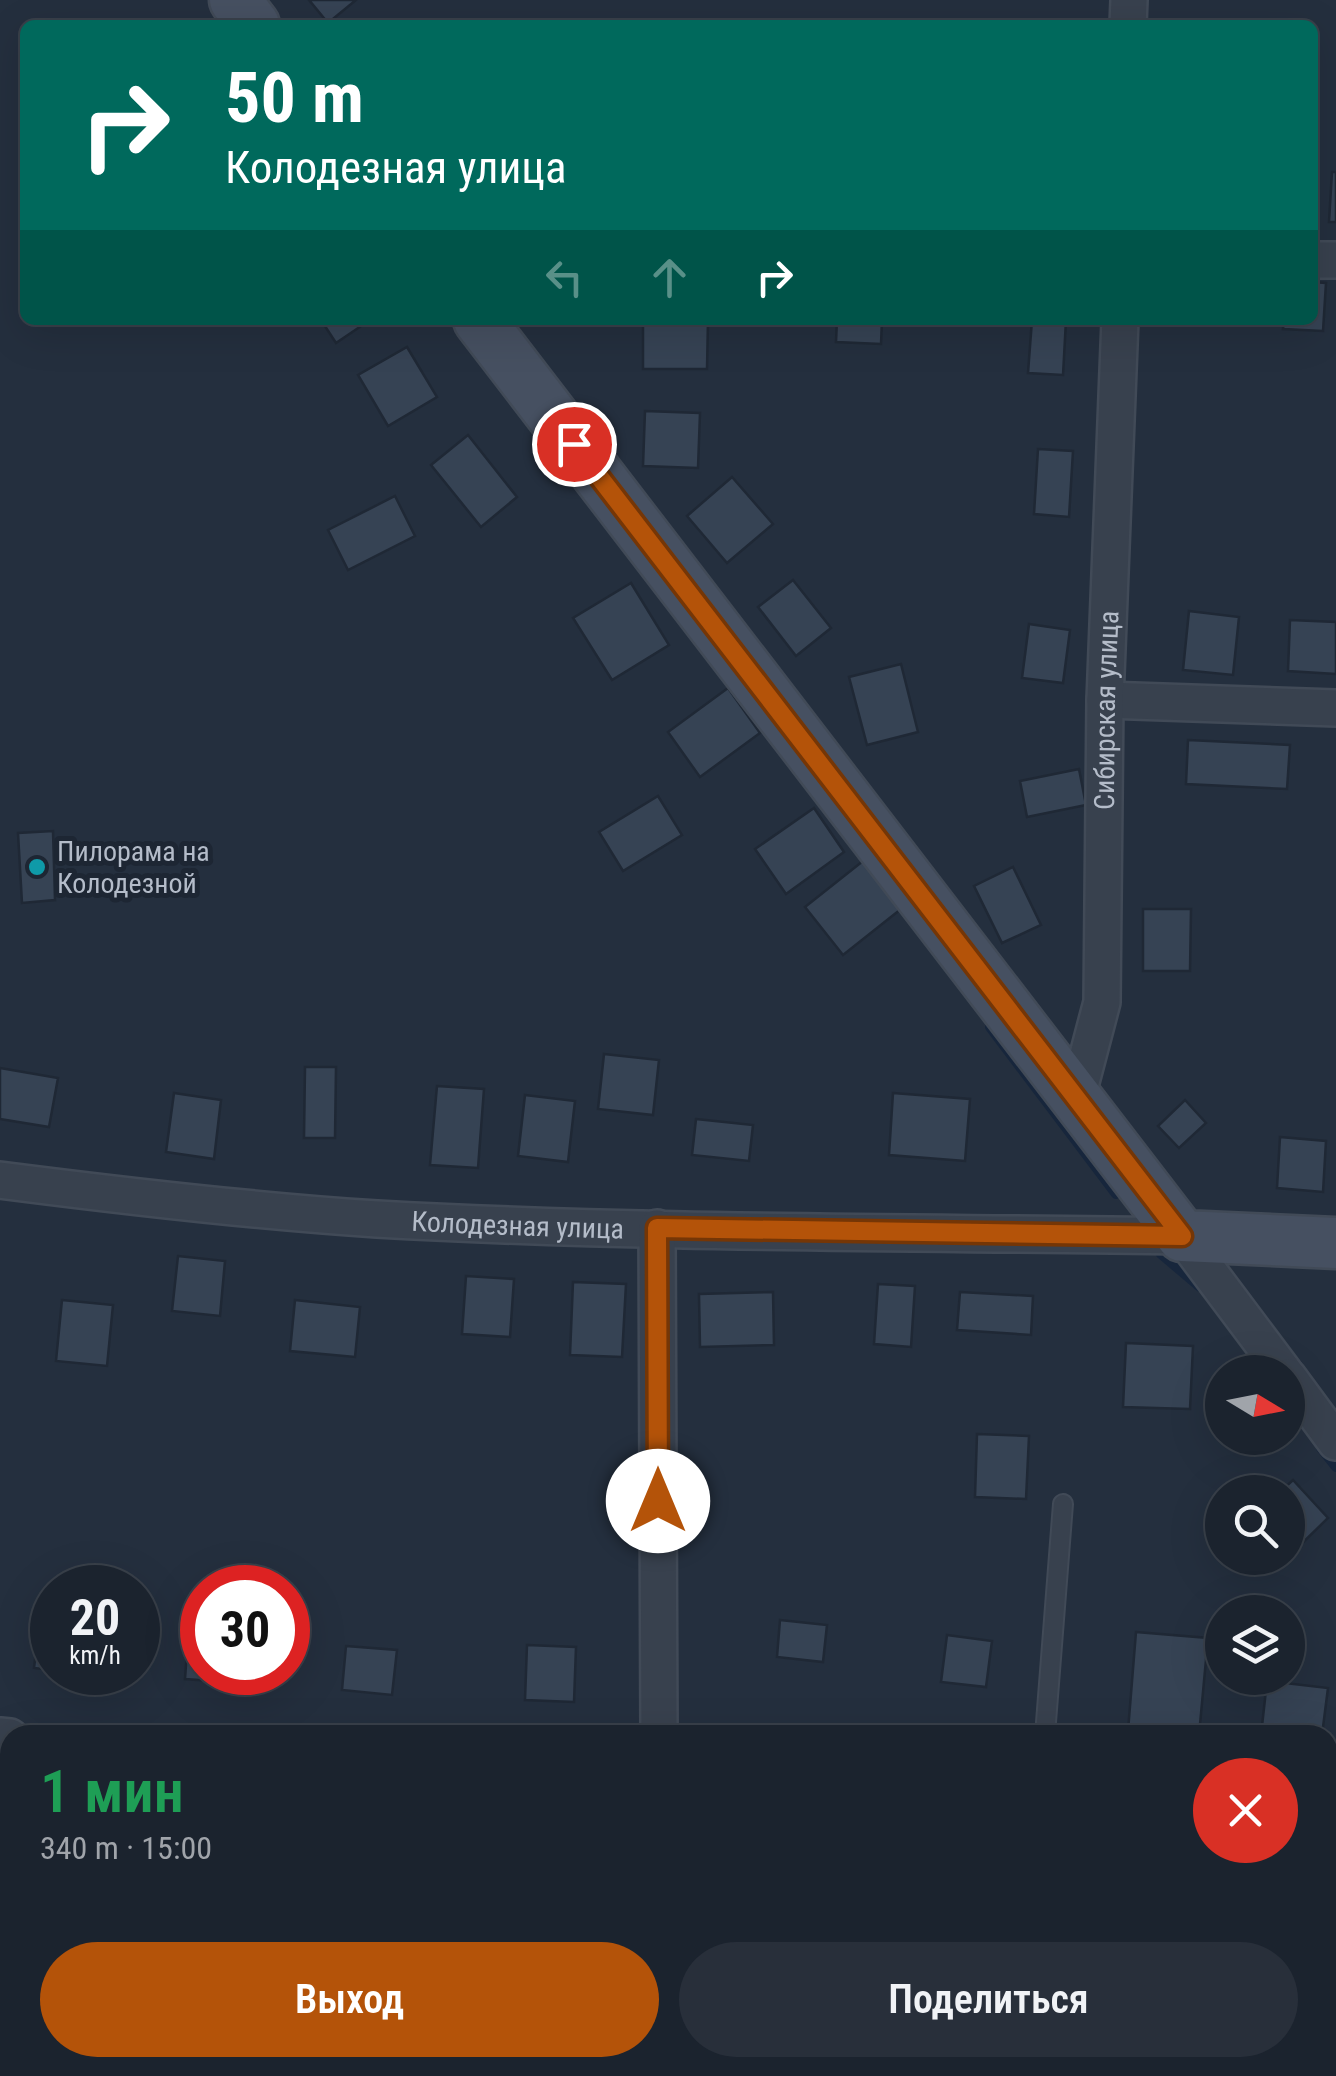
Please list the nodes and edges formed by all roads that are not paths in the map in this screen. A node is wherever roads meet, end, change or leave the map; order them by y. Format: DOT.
graph roads {
  1 [pos="235,0"];
  2 [pos="250,20"];
  3 [pos="483,325"];
  4 [pos="1120,325"];
  5 [pos="1106,700"];
  6 [pos="1336,708"];
  7 [pos="1077,1097"];
  8 [pos="0,1180"];
  9 [pos="657,1228"];
  10 [pos="1182,1236"];
  11 [pos="1336,1243"];
  12 [pos="1271,1355"];
  13 [pos="1305,1400"];
  14 [pos="1336,1442"];
  15 [pos="1063,1504"];
  16 [pos="659,1725"];
  17 [pos="1047,1725"];
  1 -- 2 [label="street"];
  3 -- 7 [label="street"];
  4 -- 5 [label="street, Сибирская улица"];
  5 -- 6 [label="street"];
  5 -- 7 [label="street, Сибирская улица"];
  7 -- 10 [label="street"];
  8 -- 9 [label="street, Колодезная улица"];
  9 -- 10 [label="street, Колодезная улица"];
  9 -- 16 [label="street"];
  10 -- 11 [label="street, Колодезная улица"];
  10 -- 12 [label="street"];
  13 -- 14 [label="street"];
  15 -- 17 [label="lane"];
}
